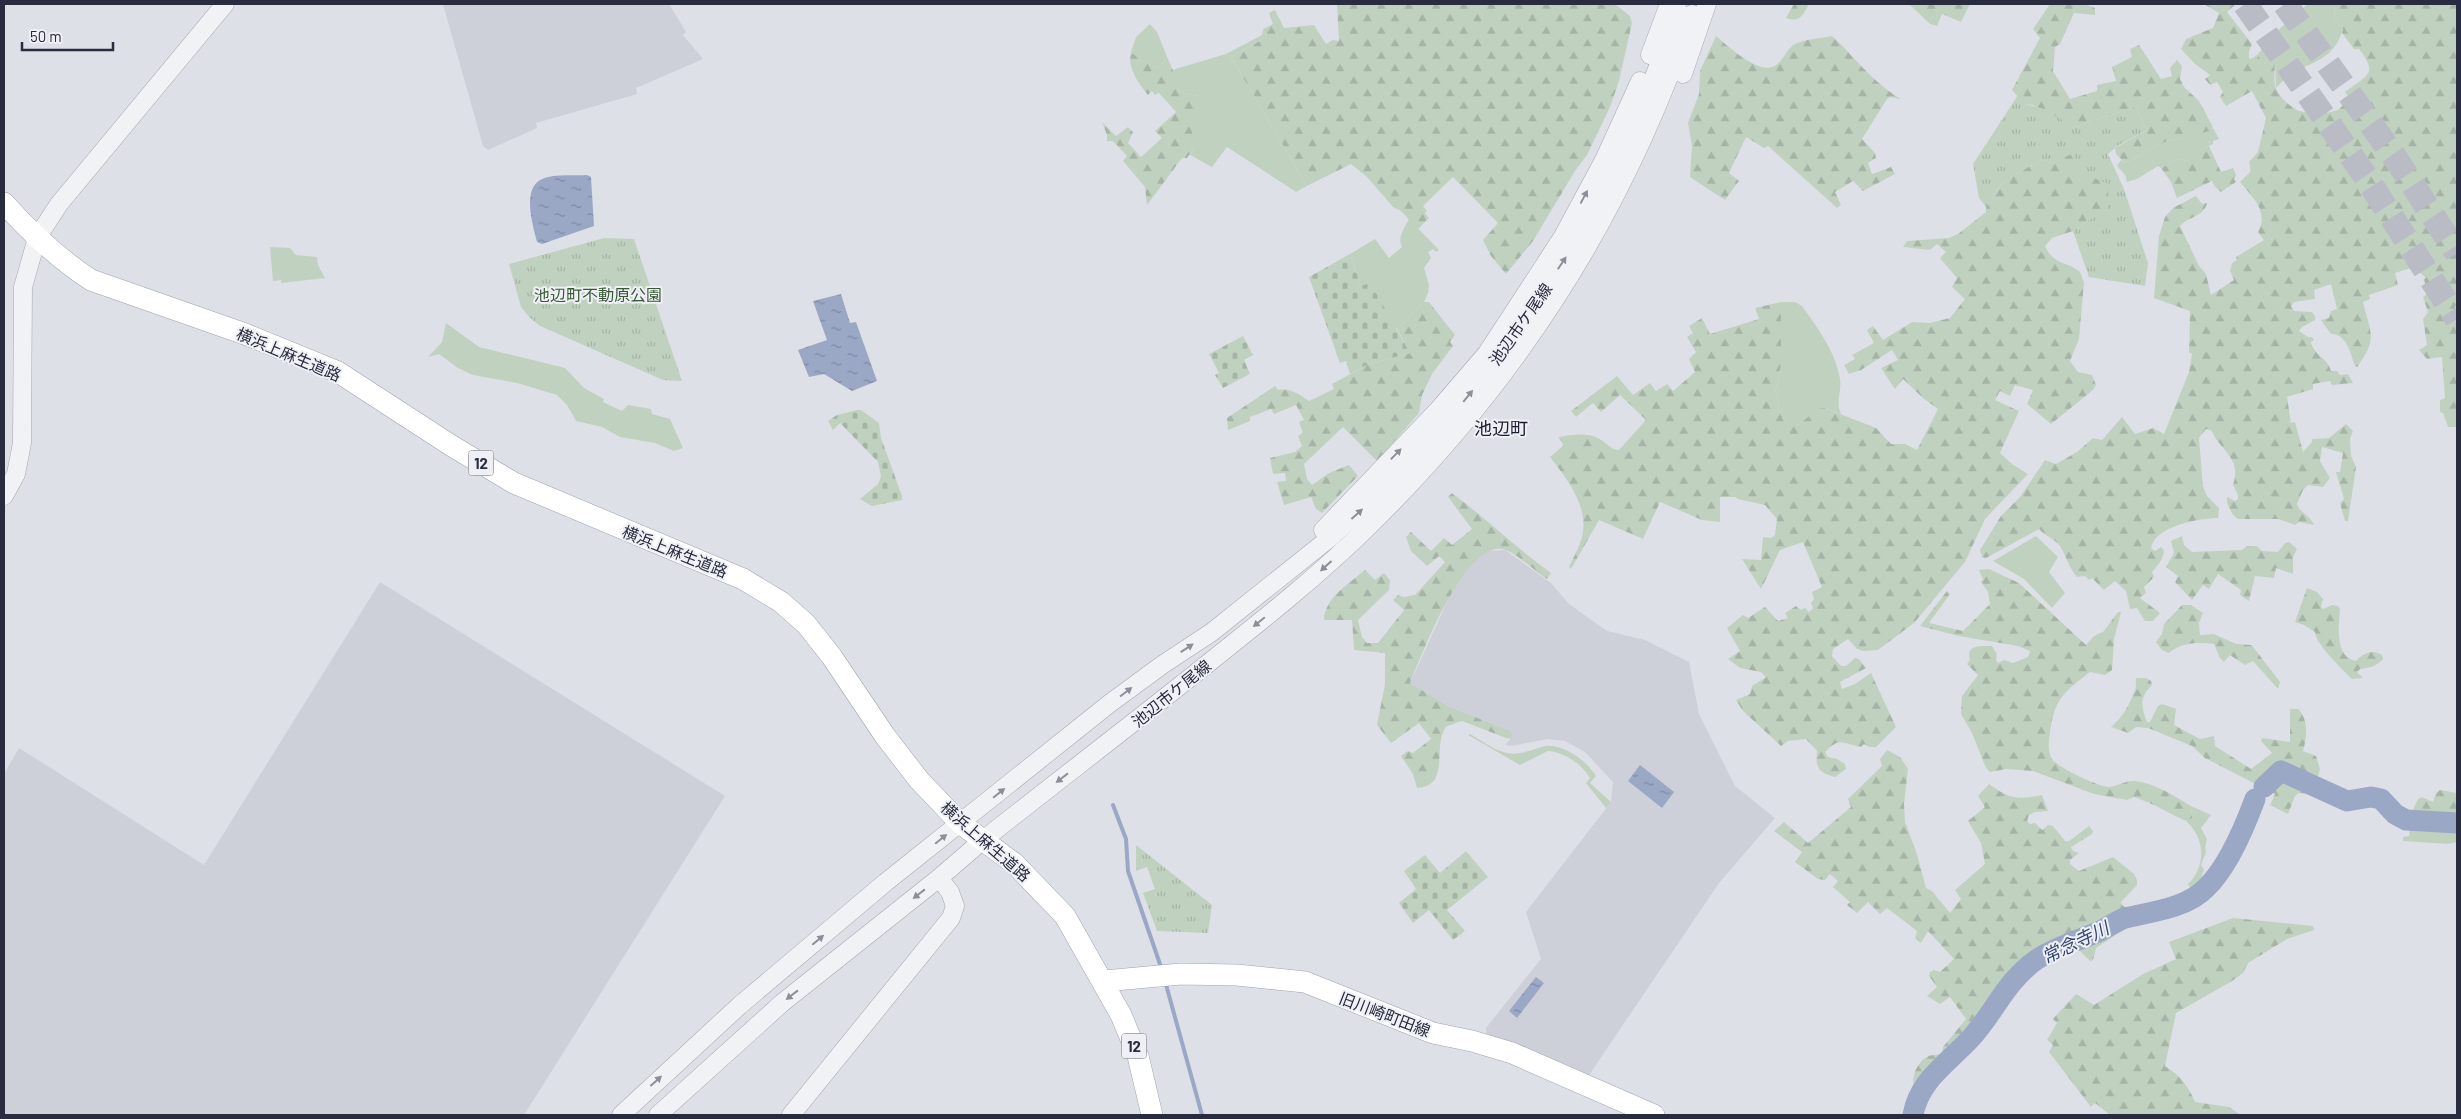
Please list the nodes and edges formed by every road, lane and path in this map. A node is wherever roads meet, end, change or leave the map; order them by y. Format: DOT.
graph roads {
  1 [pos="225,4"];
  2 [pos="1707,4"];
  3 [pos="1680,10"];
  4 [pos="4,204"];
  5 [pos="37,238"];
  6 [pos="4,496"];
  7 [pos="1354,540"];
  8 [pos="960,823"];
  9 [pos="983,840"];
  10 [pos="939,878"];
  11 [pos="1104,981"];
  12 [pos="621,1115"];
  13 [pos="658,1115"];
  14 [pos="791,1115"];
  15 [pos="1152,1115"];
  16 [pos="1654,1115"];
  1 -- 5 [label="street"];
  2 -- 7 [label="street, 池辺市ケ尾線"];
  3 -- 7 [label="street, 池辺市ケ尾線"];
  8 -- 3 [label="street, 池辺市ケ尾線, one-way"];
  4 -- 5 [label="main road, 横浜上麻生道路 / 12"];
  5 -- 6 [label="street"];
  5 -- 8 [label="main road, 横浜上麻生道路 / 12"];
  7 -- 9 [label="street, 池辺市ケ尾線, one-way"];
  8 -- 9 [label="main road, 横浜上麻生道路 / 12"];
  12 -- 8 [label="street, 池辺市ケ尾線, one-way"];
  9 -- 10 [label="street, 池辺市ケ尾線"];
  9 -- 11 [label="main road, 横浜上麻生道路 / 12"];
  10 -- 13 [label="street, 池辺市ケ尾線, one-way"];
  10 -- 14 [label="street"];
  11 -- 15 [label="main road, 横浜上麻生道路 / 12"];
  11 -- 16 [label="main road, 旧川崎町田線"];
}
